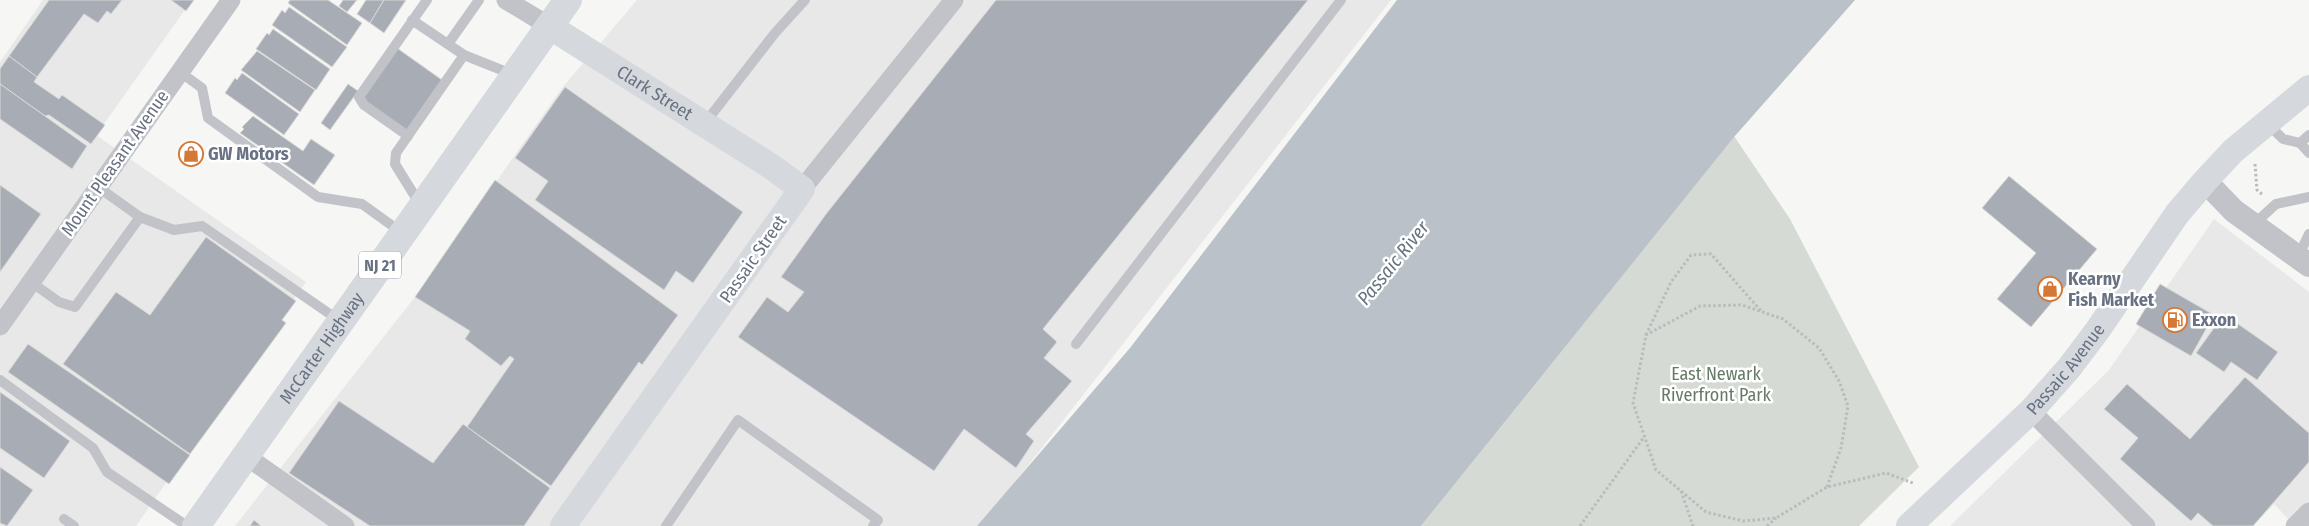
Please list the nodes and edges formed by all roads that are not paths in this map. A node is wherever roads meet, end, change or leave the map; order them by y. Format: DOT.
graph roads {
  1 [pos="230,0"];
  2 [pos="427,0"];
  3 [pos="479,0"];
  4 [pos="506,0"];
  5 [pos="568,0"];
  6 [pos="805,0"];
  7 [pos="954,0"];
  8 [pos="1341,0"];
  9 [pos="412,20"];
  10 [pos="549,26"];
  11 [pos="448,44"];
  12 [pos="464,55"];
  13 [pos="180,72"];
  14 [pos="515,75"];
  15 [pos="2309,88"];
  16 [pos="704,124"];
  17 [pos="2275,131"];
  18 [pos="2309,135"];
  19 [pos="408,136"];
  20 [pos="2300,143"];
  21 [pos="2309,153"];
  22 [pos="2205,181"];
  23 [pos="98,187"];
  24 [pos="802,189"];
  25 [pos="2309,197"];
  26 [pos="422,207"];
  27 [pos="140,217"];
  28 [pos="2253,225"];
  29 [pos="403,233"];
  30 [pos="2309,234"];
  31 [pos="2304,261"];
  32 [pos="31,282"];
  33 [pos="341,321"];
  34 [pos="0,326"];
  35 [pos="1076,344"];
  36 [pos="0,380"];
  37 [pos="2030,411"];
  38 [pos="246,456"];
  39 [pos="2309,512"];
  40 [pos="64,519"];
  41 [pos="74,526"];
  42 [pos="187,526"];
  43 [pos="196,526"];
  44 [pos="345,526"];
  45 [pos="563,526"];
  46 [pos="666,526"];
  47 [pos="873,526"];
  48 [pos="1909,526"];
  49 [pos="2146,526"];
  50 [pos="2294,526"];
  1 -- 13 [label="street, Mount Pleasant Avenue"];
  2 -- 9 [label="lane"];
  3 -- 11 [label="lane"];
  4 -- 10 [label="street, Clark Street"];
  5 -- 10 [label="main road, McCarter Highway / NJ 21"];
  6 -- 16 [label="lane"];
  7 -- 24 [label="street, Passaic Street"];
  8 -- 35 [label="lane"];
  9 -- 11 [label="lane"];
  9 -- 19 [label="lane"];
  10 -- 14 [label="main road, McCarter Highway / NJ 21"];
  10 -- 16 [label="main road, Clark Street"];
  11 -- 12 [label="lane"];
  12 -- 14 [label="lane"];
  12 -- 19 [label="lane"];
  13 -- 23 [label="street, Mount Pleasant Avenue"];
  13 -- 29 [label="lane"];
  14 -- 26 [label="main road, McCarter Highway / NJ 21"];
  15 -- 17 [label="main road, Passaic Avenue"];
  16 -- 24 [label="main road, Clark Street"];
  17 -- 20 [label="lane"];
  17 -- 22 [label="main road, Passaic Avenue"];
  18 -- 20 [label="lane"];
  19 -- 26 [label="lane"];
  20 -- 21 [label="lane"];
  22 -- 28 [label="street"];
  22 -- 37 [label="main road, Passaic Avenue"];
  23 -- 27 [label="lane"];
  23 -- 32 [label="street, Mount Pleasant Avenue"];
  24 -- 45 [label="main road, Passaic Street"];
  25 -- 28 [label="lane"];
  26 -- 29 [label="main road, McCarter Highway / NJ 21"];
  27 -- 32 [label="lane"];
  27 -- 33 [label="lane"];
  28 -- 31 [label="street"];
  29 -- 33 [label="main road, McCarter Highway / NJ 21"];
  30 -- 31 [label="lane"];
  32 -- 34 [label="street, Mount Pleasant Avenue"];
  33 -- 38 [label="main road, McCarter Highway / NJ 21"];
  36 -- 42 [label="lane"];
  37 -- 48 [label="main road, Passaic Avenue"];
  37 -- 49 [label="street"];
  38 -- 43 [label="main road, McCarter Highway / NJ 21"];
  38 -- 44 [label="street"];
  39 -- 50 [label="street"];
  40 -- 41 [label="lane"];
  46 -- 47 [label="lane"];
}
